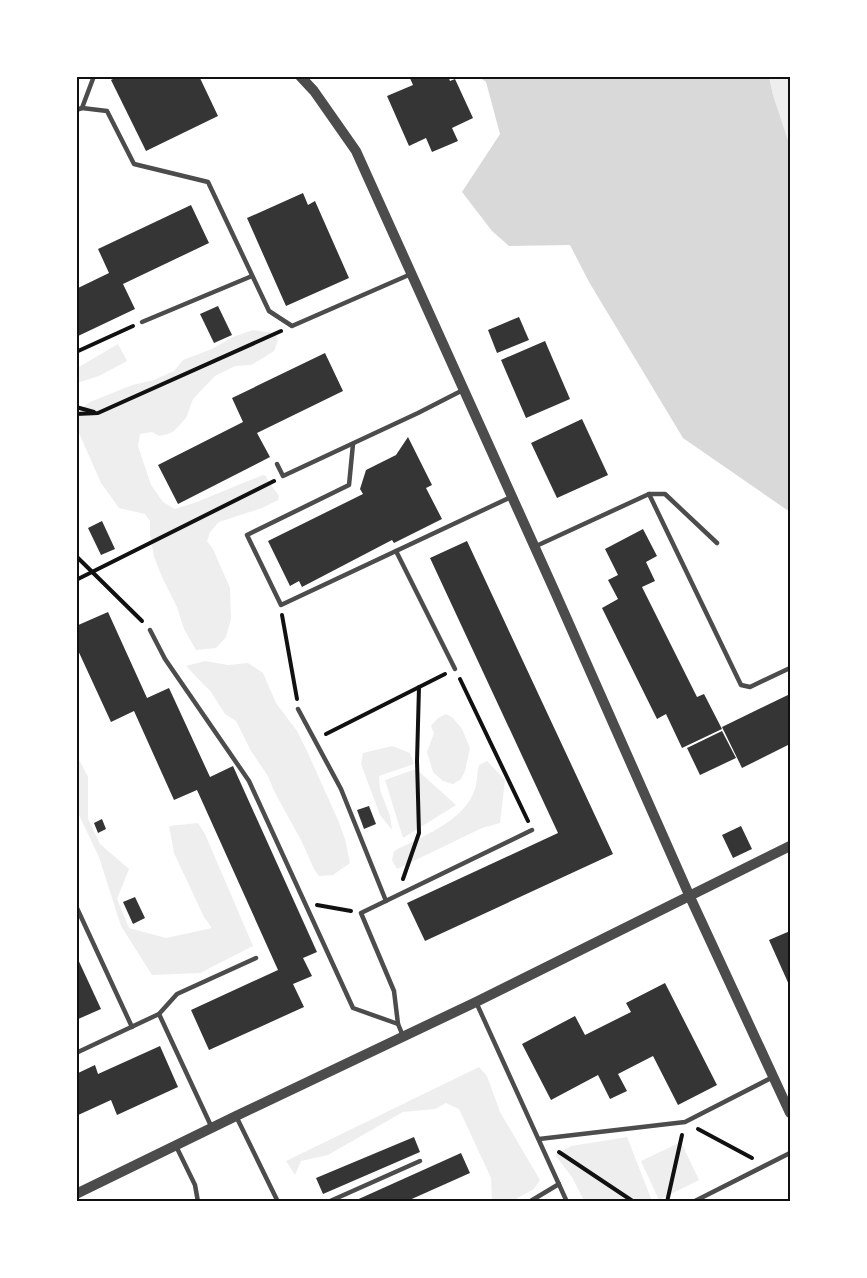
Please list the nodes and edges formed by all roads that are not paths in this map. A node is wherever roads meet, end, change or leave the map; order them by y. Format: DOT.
graph roads {
  1 [pos="94,76"];
  2 [pos="300,76"];
  3 [pos="79,109"];
  4 [pos="411,274"];
  5 [pos="252,276"];
  6 [pos="142,322"];
  7 [pos="463,390"];
  8 [pos="353,444"];
  9 [pos="277,464"];
  10 [pos="649,494"];
  11 [pos="511,497"];
  12 [pos="717,543"];
  13 [pos="534,547"];
  14 [pos="396,550"];
  15 [pos="150,630"];
  16 [pos="790,668"];
  17 [pos="455,669"];
  18 [pos="298,709"];
  19 [pos="532,830"];
  20 [pos="789,850"];
  21 [pos="690,897"];
  22 [pos="386,901"];
  23 [pos="76,906"];
  24 [pos="256,958"];
  25 [pos="476,1002"];
  26 [pos="159,1014"];
  27 [pos="398,1024"];
  28 [pos="132,1027"];
  29 [pos="403,1036"];
  30 [pos="76,1053"];
  31 [pos="773,1077"];
  32 [pos="790,1113"];
  33 [pos="236,1116"];
  34 [pos="212,1128"];
  35 [pos="538,1139"];
  36 [pos="176,1146"];
  37 [pos="790,1153"];
  38 [pos="420,1161"];
  39 [pos="560,1184"];
  40 [pos="76,1194"];
  41 [pos="198,1202"];
  42 [pos="278,1202"];
  43 [pos="328,1202"];
  44 [pos="529,1202"];
  45 [pos="567,1202"];
  46 [pos="693,1202"];
  1 -- 3 [label="lane"];
  2 -- 4 [label="street"];
  3 -- 5 [label="lane"];
  4 -- 5 [label="lane"];
  4 -- 7 [label="street"];
  5 -- 6 [label="lane"];
  7 -- 8 [label="lane"];
  7 -- 11 [label="street"];
  8 -- 9 [label="lane"];
  8 -- 14 [label="lane"];
  10 -- 12 [label="lane"];
  10 -- 13 [label="lane"];
  10 -- 16 [label="lane"];
  11 -- 13 [label="street"];
  11 -- 14 [label="lane"];
  13 -- 21 [label="street"];
  14 -- 17 [label="lane"];
  15 -- 27 [label="lane"];
  18 -- 22 [label="lane"];
  19 -- 22 [label="lane"];
  20 -- 21 [label="street"];
  21 -- 25 [label="street"];
  21 -- 31 [label="street"];
  22 -- 27 [label="lane"];
  23 -- 28 [label="lane"];
  24 -- 26 [label="lane"];
  25 -- 29 [label="street"];
  25 -- 35 [label="lane"];
  26 -- 28 [label="lane"];
  26 -- 34 [label="lane"];
  27 -- 29 [label="lane"];
  28 -- 30 [label="lane"];
  29 -- 33 [label="street"];
  31 -- 32 [label="street"];
  31 -- 35 [label="lane"];
  33 -- 34 [label="street"];
  33 -- 42 [label="lane"];
  34 -- 36 [label="street"];
  35 -- 39 [label="lane"];
  36 -- 40 [label="street"];
  36 -- 41 [label="lane"];
  37 -- 46 [label="lane"];
  38 -- 43 [label="lane"];
  39 -- 44 [label="lane"];
  39 -- 45 [label="lane"];
}
